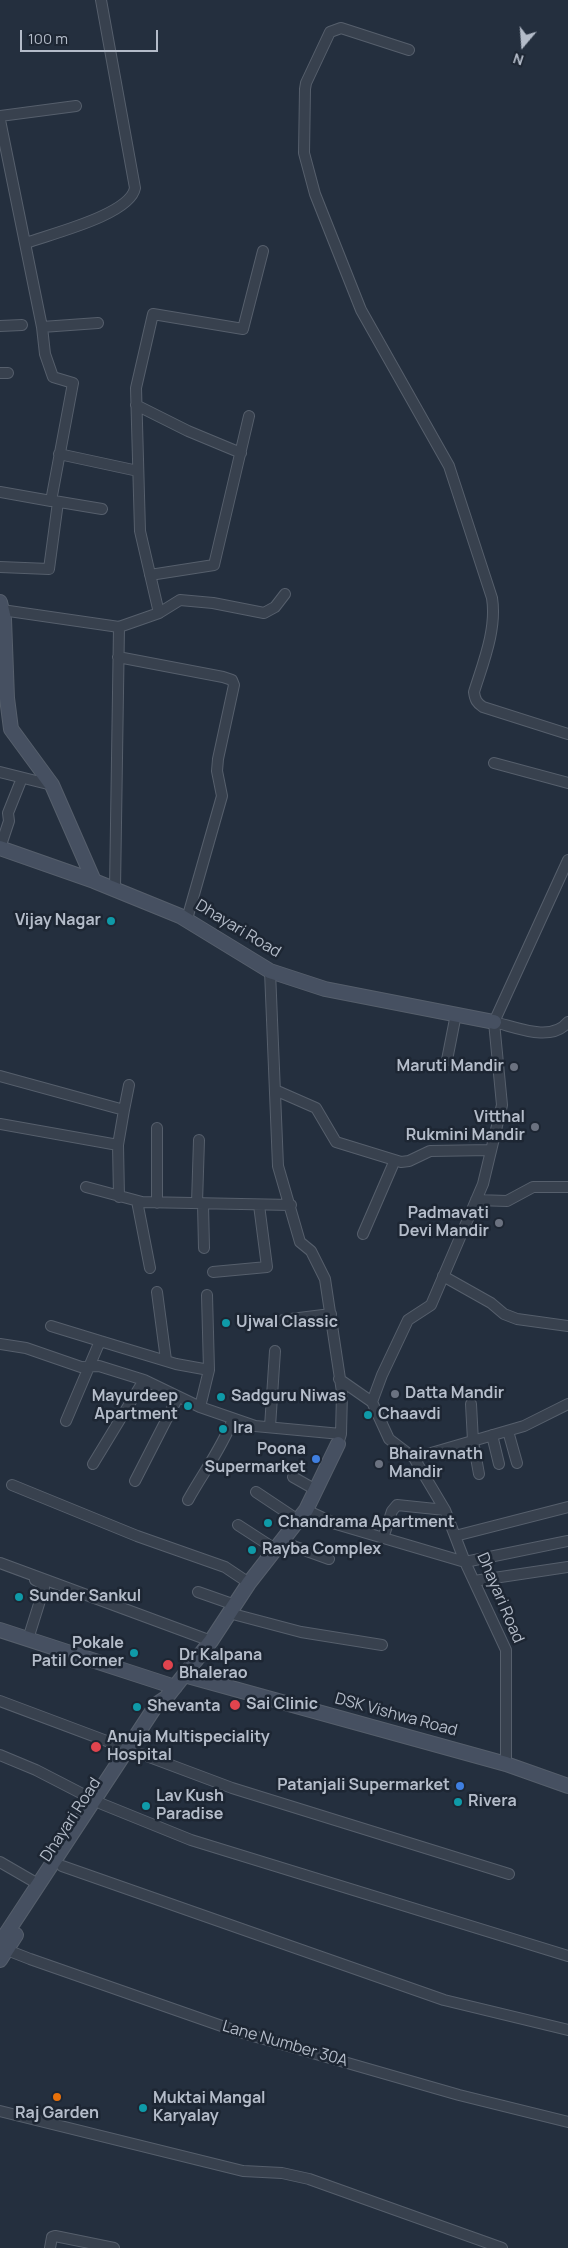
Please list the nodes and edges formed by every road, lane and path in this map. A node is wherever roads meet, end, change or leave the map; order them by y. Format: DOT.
graph roads {
  1 [pos="101,0"];
  2 [pos="409,50"];
  3 [pos="76,106"];
  4 [pos="0,116"];
  5 [pos="0,120"];
  6 [pos="26,243"];
  7 [pos="263,251"];
  8 [pos="98,323"];
  9 [pos="22,325"];
  10 [pos="0,326"];
  11 [pos="42,327"];
  12 [pos="136,406"];
  13 [pos="249,416"];
  14 [pos="241,453"];
  15 [pos="59,454"];
  16 [pos="138,472"];
  17 [pos="0,492"];
  18 [pos="55,502"];
  19 [pos="102,509"];
  20 [pos="0,567"];
  21 [pos="150,575"];
  22 [pos="285,594"];
  23 [pos="1,606"];
  24 [pos="159,613"];
  25 [pos="119,628"];
  26 [pos="118,657"];
  27 [pos="6,728"];
  28 [pos="568,734"];
  29 [pos="494,763"];
  30 [pos="0,772"];
  31 [pos="22,778"];
  32 [pos="568,783"];
  33 [pos="52,785"];
  34 [pos="4,812"];
  35 [pos="0,848"];
  36 [pos="568,860"];
  37 [pos="94,881"];
  38 [pos="116,889"];
  39 [pos="187,919"];
  40 [pos="270,971"];
  41 [pos="456,1014"];
  42 [pos="494,1022"];
  43 [pos="568,1022"];
  44 [pos="447,1060"];
  45 [pos="0,1076"];
  46 [pos="129,1085"];
  47 [pos="275,1090"];
  48 [pos="124,1110"];
  49 [pos="0,1124"];
  50 [pos="157,1128"];
  51 [pos="199,1140"];
  52 [pos="118,1145"];
  53 [pos="491,1150"];
  54 [pos="395,1160"];
  55 [pos="86,1187"];
  56 [pos="568,1187"];
  57 [pos="119,1197"];
  58 [pos="476,1200"];
  59 [pos="136,1201"];
  60 [pos="157,1202"];
  61 [pos="200,1203"];
  62 [pos="259,1205"];
  63 [pos="291,1206"];
  64 [pos="364,1234"];
  65 [pos="204,1248"];
  66 [pos="150,1268"];
  67 [pos="213,1272"];
  68 [pos="443,1276"];
  69 [pos="157,1292"];
  70 [pos="207,1296"];
  71 [pos="330,1314"];
  72 [pos="283,1320"];
  73 [pos="51,1326"];
  74 [pos="568,1326"];
  75 [pos="100,1341"];
  76 [pos="0,1344"];
  77 [pos="275,1351"];
  78 [pos="166,1360"];
  79 [pos="88,1368"];
  80 [pos="209,1370"];
  81 [pos="339,1379"];
  82 [pos="144,1380"];
  83 [pos="178,1397"];
  84 [pos="372,1402"];
  85 [pos="471,1404"];
  86 [pos="568,1404"];
  87 [pos="200,1407"];
  88 [pos="233,1419"];
  89 [pos="66,1421"];
  90 [pos="270,1427"];
  91 [pos="508,1431"];
  92 [pos="492,1435"];
  93 [pos="339,1439"];
  94 [pos="473,1441"];
  95 [pos="414,1458"];
  96 [pos="517,1463"];
  97 [pos="93,1464"];
  98 [pos="499,1464"];
  99 [pos="479,1474"];
  100 [pos="293,1477"];
  101 [pos="135,1481"];
  102 [pos="12,1485"];
  103 [pos="316,1490"];
  104 [pos="256,1492"];
  105 [pos="188,1500"];
  106 [pos="568,1508"];
  107 [pos="445,1510"];
  108 [pos="302,1515"];
  109 [pos="238,1524"];
  110 [pos="455,1536"];
  111 [pos="383,1538"];
  112 [pos="568,1542"];
  113 [pos="278,1546"];
  114 [pos="329,1558"];
  115 [pos="0,1562"];
  116 [pos="465,1562"];
  117 [pos="568,1567"];
  118 [pos="0,1568"];
  119 [pos="474,1581"];
  120 [pos="249,1583"];
  121 [pos="198,1592"];
  122 [pos="232,1609"];
  123 [pos="0,1630"];
  124 [pos="28,1639"];
  125 [pos="211,1641"];
  126 [pos="382,1645"];
  127 [pos="184,1675"];
  128 [pos="170,1692"];
  129 [pos="0,1701"];
  130 [pos="132,1750"];
  131 [pos="0,1755"];
  132 [pos="506,1764"];
  133 [pos="568,1786"];
  134 [pos="98,1802"];
  135 [pos="0,1862"];
  136 [pos="62,1866"];
  137 [pos="509,1874"];
  138 [pos="38,1884"];
  139 [pos="2,1951"];
  140 [pos="568,1956"];
  141 [pos="568,2030"];
  142 [pos="0,2111"];
  143 [pos="568,2122"];
  144 [pos="50,2248"];
  145 [pos="113,2248"];
  146 [pos="502,2248"];
  1 -- 6 [label="street"];
  2 -- 28 [label="street"];
  3 -- 4 [label="street"];
  5 -- 6 [label="street"];
  6 -- 11 [label="street"];
  7 -- 12 [label="street"];
  8 -- 11 [label="street"];
  9 -- 10 [label="street"];
  11 -- 15 [label="street"];
  12 -- 14 [label="street"];
  12 -- 16 [label="street"];
  13 -- 14 [label="street"];
  14 -- 21 [label="street"];
  15 -- 16 [label="street"];
  15 -- 18 [label="street"];
  16 -- 21 [label="street"];
  17 -- 18 [label="street"];
  18 -- 19 [label="street"];
  18 -- 20 [label="street"];
  21 -- 24 [label="street"];
  22 -- 24 [label="street"];
  23 -- 25 [label="street"];
  23 -- 27 [label="street"];
  24 -- 25 [label="street"];
  25 -- 26 [label="street"];
  26 -- 38 [label="street"];
  26 -- 39 [label="street"];
  27 -- 33 [label="street"];
  29 -- 32 [label="street"];
  30 -- 31 [label="street"];
  31 -- 33 [label="street"];
  31 -- 34 [label="street"];
  33 -- 37 [label="street"];
  34 -- 35 [label="street"];
  35 -- 37 [label="street, Dhayari Road"];
  36 -- 42 [label="street"];
  37 -- 38 [label="street, Dhayari Road"];
  38 -- 39 [label="street, Dhayari Road"];
  39 -- 40 [label="street, Dhayari Road"];
  40 -- 41 [label="street, Dhayari Road"];
  40 -- 47 [label="street"];
  41 -- 42 [label="street, Dhayari Road"];
  41 -- 44 [label="street"];
  42 -- 43 [label="street"];
  42 -- 53 [label="street"];
  45 -- 48 [label="street"];
  46 -- 48 [label="street"];
  47 -- 54 [label="street"];
  47 -- 63 [label="street"];
  48 -- 52 [label="street"];
  49 -- 52 [label="street"];
  50 -- 60 [label="street"];
  51 -- 61 [label="street"];
  52 -- 57 [label="street"];
  53 -- 54 [label="street"];
  53 -- 58 [label="street"];
  54 -- 64 [label="street"];
  55 -- 57 [label="street"];
  56 -- 58 [label="street"];
  57 -- 59 [label="street"];
  58 -- 68 [label="street"];
  59 -- 60 [label="street"];
  59 -- 66 [label="street"];
  60 -- 61 [label="street"];
  61 -- 62 [label="street"];
  61 -- 65 [label="street"];
  62 -- 63 [label="street"];
  62 -- 67 [label="street"];
  63 -- 71 [label="street"];
  68 -- 74 [label="street"];
  68 -- 84 [label="street"];
  69 -- 78 [label="street"];
  70 -- 80 [label="street"];
  71 -- 72 [label="street"];
  71 -- 81 [label="street"];
  73 -- 75 [label="street"];
  75 -- 78 [label="street"];
  75 -- 79 [label="street"];
  76 -- 79 [label="street"];
  77 -- 90 [label="street"];
  78 -- 80 [label="street"];
  79 -- 82 [label="street"];
  79 -- 89 [label="street"];
  80 -- 87 [label="street"];
  81 -- 84 [label="street"];
  81 -- 93 [label="street"];
  82 -- 83 [label="street"];
  82 -- 97 [label="street"];
  83 -- 87 [label="street"];
  83 -- 101 [label="street"];
  84 -- 95 [label="street, Dhayari Road"];
  85 -- 94 [label="street"];
  86 -- 91 [label="street"];
  87 -- 88 [label="street"];
  88 -- 90 [label="street"];
  88 -- 105 [label="street"];
  90 -- 93 [label="street"];
  91 -- 92 [label="street"];
  91 -- 96 [label="street"];
  92 -- 94 [label="street"];
  92 -- 98 [label="street"];
  93 -- 103 [label="street, Dhayari Road"];
  94 -- 95 [label="street"];
  94 -- 99 [label="street"];
  95 -- 107 [label="street, Dhayari Road"];
  100 -- 103 [label="street"];
  102 -- 120 [label="street"];
  103 -- 108 [label="street, Dhayari Road"];
  104 -- 108 [label="street"];
  106 -- 110 [label="street"];
  107 -- 110 [label="street, Dhayari Road"];
  107 -- 111 [label="street"];
  108 -- 111 [label="street"];
  108 -- 113 [label="street, Dhayari Road"];
  109 -- 113 [label="street"];
  110 -- 116 [label="street, Dhayari Road"];
  111 -- 116 [label="street"];
  112 -- 116 [label="street"];
  113 -- 114 [label="street"];
  113 -- 120 [label="street, Dhayari Road"];
  115 -- 125 [label="street"];
  116 -- 119 [label="street, Dhayari Road"];
  117 -- 119 [label="street"];
  118 -- 124 [label="street"];
  119 -- 132 [label="street, Dhayari Road"];
  120 -- 122 [label="street, Dhayari Road"];
  121 -- 122 [label="street"];
  122 -- 125 [label="street, Dhayari Road"];
  122 -- 126 [label="street"];
  123 -- 124 [label="street"];
  124 -- 128 [label="street"];
  125 -- 127 [label="street, Dhayari Road"];
  127 -- 128 [label="street, Dhayari Road"];
  127 -- 132 [label="street, DSK Vishwa Road"];
  128 -- 130 [label="street, Dhayari Road"];
  129 -- 130 [label="street"];
  130 -- 134 [label="street, Dhayari Road"];
  130 -- 137 [label="street"];
  131 -- 134 [label="street"];
  132 -- 133 [label="street, DSK Vishwa Road"];
  134 -- 136 [label="street, Dhayari Road"];
  134 -- 138 [label="street, Dhayari Road"];
  134 -- 140 [label="street"];
  135 -- 138 [label="street"];
  136 -- 139 [label="street, Dhayari Road"];
  136 -- 141 [label="street"];
  138 -- 139 [label="street, Dhayari Road"];
  139 -- 143 [label="street, Lane Number 30A"];
  142 -- 146 [label="street"];
  144 -- 145 [label="street"];
}
